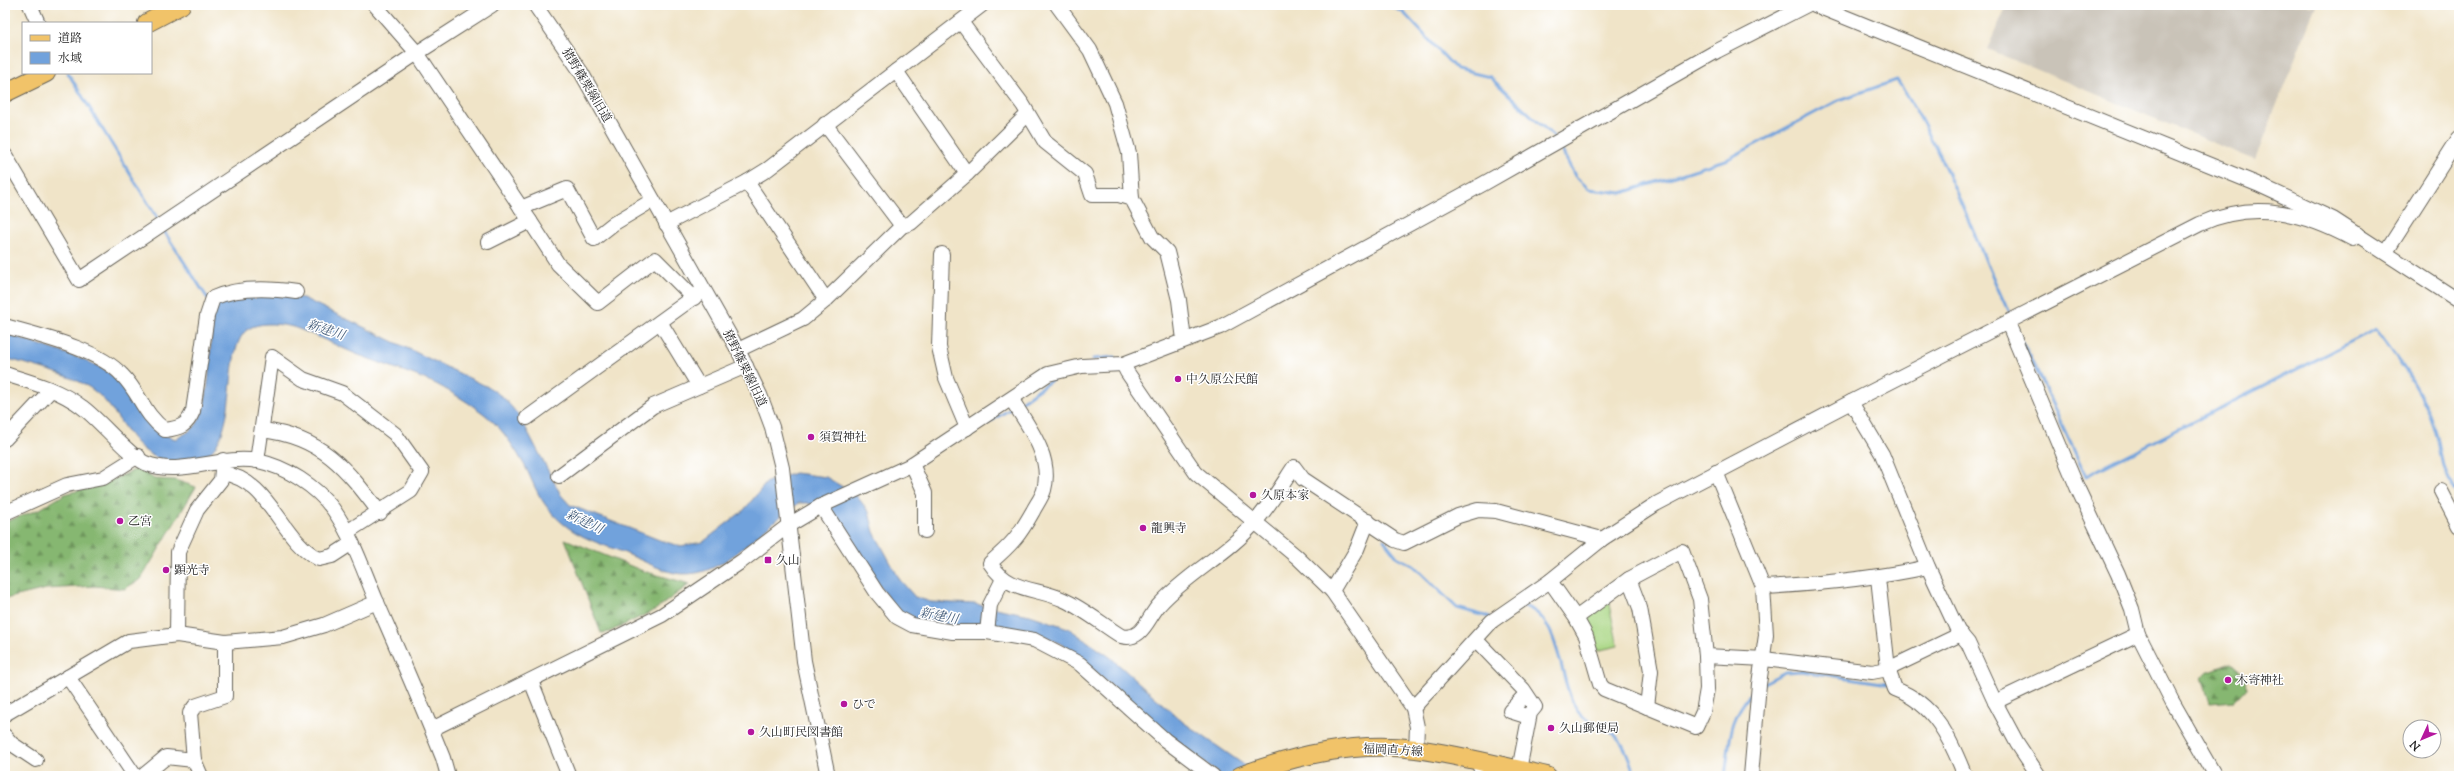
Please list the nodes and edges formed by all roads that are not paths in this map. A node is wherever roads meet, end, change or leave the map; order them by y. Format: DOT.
graph roads {
  1 [pos="30,5"];
  2 [pos="181,5"];
  3 [pos="375,5"];
  4 [pos="492,5"];
  5 [pos="535,5"];
  6 [pos="982,5"];
  7 [pos="1057,5"];
  8 [pos="1807,5"];
  9 [pos="1816,5"];
  10 [pos="38,22"];
  11 [pos="149,22"];
  12 [pos="961,22"];
  13 [pos="417,53"];
  14 [pos="896,71"];
  15 [pos="44,74"];
  16 [pos="5,93"];
  17 [pos="1027,115"];
  18 [pos="825,124"];
  19 [pos="2459,138"];
  20 [pos="5,155"];
  21 [pos="968,174"];
  22 [pos="748,182"];
  23 [pos="1132,199"];
  24 [pos="653,200"];
  25 [pos="522,208"];
  26 [pos="530,221"];
  27 [pos="666,224"];
  28 [pos="902,226"];
  29 [pos="2357,234"];
  30 [pos="488,242"];
  31 [pos="2386,252"];
  32 [pos="942,254"];
  33 [pos="296,292"];
  34 [pos="699,294"];
  35 [pos="826,300"];
  36 [pos="2459,301"];
  37 [pos="660,322"];
  38 [pos="2008,323"];
  39 [pos="5,326"];
  40 [pos="1184,340"];
  41 [pos="738,350"];
  42 [pos="1124,364"];
  43 [pos="746,366"];
  44 [pos="5,374"];
  45 [pos="699,386"];
  46 [pos="52,390"];
  47 [pos="1012,400"];
  48 [pos="1851,402"];
  49 [pos="527,418"];
  50 [pos="967,428"];
  51 [pos="262,430"];
  52 [pos="5,439"];
  53 [pos="138,456"];
  54 [pos="257,461"];
  55 [pos="912,464"];
  56 [pos="223,466"];
  57 [pos="1716,472"];
  58 [pos="559,476"];
  59 [pos="2441,490"];
  60 [pos="821,506"];
  61 [pos="5,513"];
  62 [pos="380,513"];
  63 [pos="1368,521"];
  64 [pos="1255,522"];
  65 [pos="788,525"];
  66 [pos="2459,526"];
  67 [pos="925,531"];
  68 [pos="350,538"];
  69 [pos="1602,539"];
  70 [pos="1928,567"];
  71 [pos="1878,578"];
  72 [pos="1004,579"];
  73 [pos="1629,579"];
  74 [pos="1550,580"];
  75 [pos="1763,587"];
  76 [pos="1332,591"];
  77 [pos="377,602"];
  78 [pos="1576,618"];
  79 [pos="987,632"];
  80 [pos="1961,634"];
  81 [pos="2138,634"];
  82 [pos="177,635"];
  83 [pos="1476,640"];
  84 [pos="225,642"];
  85 [pos="1706,656"];
  86 [pos="1764,659"];
  87 [pos="1888,669"];
  88 [pos="68,676"];
  89 [pos="531,681"];
  90 [pos="1526,694"];
  91 [pos="1995,702"];
  92 [pos="1647,707"];
  93 [pos="1413,708"];
  94 [pos="5,714"];
  95 [pos="1529,718"];
  96 [pos="432,729"];
  97 [pos="5,736"];
  98 [pos="1416,749"];
  99 [pos="36,760"];
  100 [pos="194,760"];
  101 [pos="1480,769"];
  102 [pos="1519,770"];
  103 [pos="135,776"];
  104 [pos="143,776"];
  105 [pos="201,776"];
  106 [pos="448,776"];
  107 [pos="569,776"];
  108 [pos="828,776"];
  109 [pos="1213,776"];
  110 [pos="1240,776"];
  111 [pos="1547,776"];
  112 [pos="1752,776"];
  113 [pos="1965,776"];
  114 [pos="2039,776"];
  115 [pos="2215,776"];
  1 -- 10 [label="street"];
  2 -- 11 [label="main road"];
  3 -- 13 [label="street"];
  4 -- 13 [label="street"];
  5 -- 24 [label="street, 猪野篠栗線旧道"];
  6 -- 12 [label="street"];
  7 -- 23 [label="street"];
  8 -- 40 [label="street"];
  9 -- 29 [label="street"];
  12 -- 14 [label="street"];
  12 -- 17 [label="street"];
  13 -- 20 [label="street"];
  13 -- 25 [label="street"];
  14 -- 18 [label="street"];
  14 -- 21 [label="street"];
  15 -- 16 [label="main road"];
  17 -- 21 [label="street"];
  17 -- 23 [label="street"];
  18 -- 22 [label="street"];
  18 -- 28 [label="street"];
  19 -- 31 [label="street"];
  21 -- 28 [label="street"];
  22 -- 27 [label="street"];
  22 -- 35 [label="street"];
  23 -- 40 [label="street"];
  24 -- 25 [label="street"];
  24 -- 27 [label="street, 猪野篠栗線旧道"];
  25 -- 26 [label="street"];
  26 -- 30 [label="street"];
  26 -- 34 [label="street"];
  27 -- 34 [label="street, 猪野篠栗線旧道"];
  28 -- 35 [label="street"];
  29 -- 31 [label="street"];
  29 -- 38 [label="street"];
  31 -- 36 [label="street"];
  32 -- 50 [label="street"];
  33 -- 39 [label="street"];
  34 -- 37 [label="street"];
  34 -- 41 [label="street, 猪野篠栗線旧道"];
  35 -- 41 [label="street"];
  37 -- 45 [label="street"];
  37 -- 49 [label="street"];
  38 -- 48 [label="street"];
  38 -- 81 [label="street"];
  40 -- 42 [label="street"];
  41 -- 43 [label="street, 猪野篠栗線旧道"];
  42 -- 47 [label="street"];
  42 -- 64 [label="street"];
  43 -- 45 [label="street"];
  43 -- 65 [label="street, 猪野篠栗線旧道"];
  44 -- 46 [label="street"];
  45 -- 58 [label="street"];
  46 -- 52 [label="street"];
  46 -- 53 [label="street"];
  47 -- 50 [label="street"];
  47 -- 72 [label="street"];
  48 -- 57 [label="street"];
  48 -- 70 [label="street"];
  50 -- 55 [label="street"];
  51 -- 54 [label="street"];
  51 -- 62 [label="street"];
  51 -- 62 [label="street"];
  53 -- 56 [label="street"];
  53 -- 61 [label="street"];
  54 -- 56 [label="street"];
  54 -- 68 [label="street"];
  55 -- 60 [label="street"];
  55 -- 67 [label="street"];
  56 -- 68 [label="street"];
  56 -- 82 [label="street"];
  57 -- 69 [label="street"];
  57 -- 75 [label="street"];
  59 -- 66 [label="street"];
  60 -- 65 [label="street"];
  60 -- 79 [label="street"];
  62 -- 68 [label="street"];
  63 -- 64 [label="street"];
  63 -- 69 [label="street"];
  63 -- 76 [label="street"];
  64 -- 72 [label="street"];
  64 -- 76 [label="street"];
  65 -- 89 [label="street"];
  65 -- 108 [label="street, 猪野篠栗線旧道"];
  68 -- 77 [label="street"];
  69 -- 74 [label="street"];
  70 -- 71 [label="street"];
  70 -- 80 [label="street"];
  71 -- 75 [label="street"];
  71 -- 87 [label="street"];
  72 -- 79 [label="street"];
  73 -- 78 [label="street"];
  73 -- 85 [label="street"];
  73 -- 92 [label="street"];
  74 -- 78 [label="street"];
  74 -- 83 [label="street"];
  75 -- 86 [label="street"];
  76 -- 93 [label="street"];
  77 -- 84 [label="street"];
  77 -- 96 [label="street"];
  78 -- 92 [label="street"];
  79 -- 109 [label="street"];
  80 -- 87 [label="street"];
  80 -- 91 [label="street"];
  81 -- 91 [label="street"];
  81 -- 115 [label="street"];
  82 -- 84 [label="street"];
  82 -- 88 [label="street"];
  83 -- 90 [label="street"];
  83 -- 93 [label="street"];
  84 -- 100 [label="street"];
  85 -- 86 [label="street"];
  85 -- 92 [label="street"];
  86 -- 87 [label="street"];
  86 -- 112 [label="street"];
  87 -- 113 [label="street"];
  88 -- 94 [label="street"];
  88 -- 103 [label="street"];
  89 -- 96 [label="street"];
  89 -- 107 [label="street"];
  90 -- 95 [label="street"];
  90 -- 95 [label="street"];
  91 -- 114 [label="street"];
  93 -- 98 [label="street"];
  95 -- 102 [label="street"];
  96 -- 106 [label="street"];
  97 -- 99 [label="street"];
  98 -- 101 [label="main road, 福岡直方線"];
  98 -- 110 [label="main road, 福岡直方線"];
  100 -- 104 [label="street"];
  100 -- 105 [label="street"];
  101 -- 102 [label="main road, 福岡直方線"];
  102 -- 111 [label="main road, 福岡直方線"];
}
